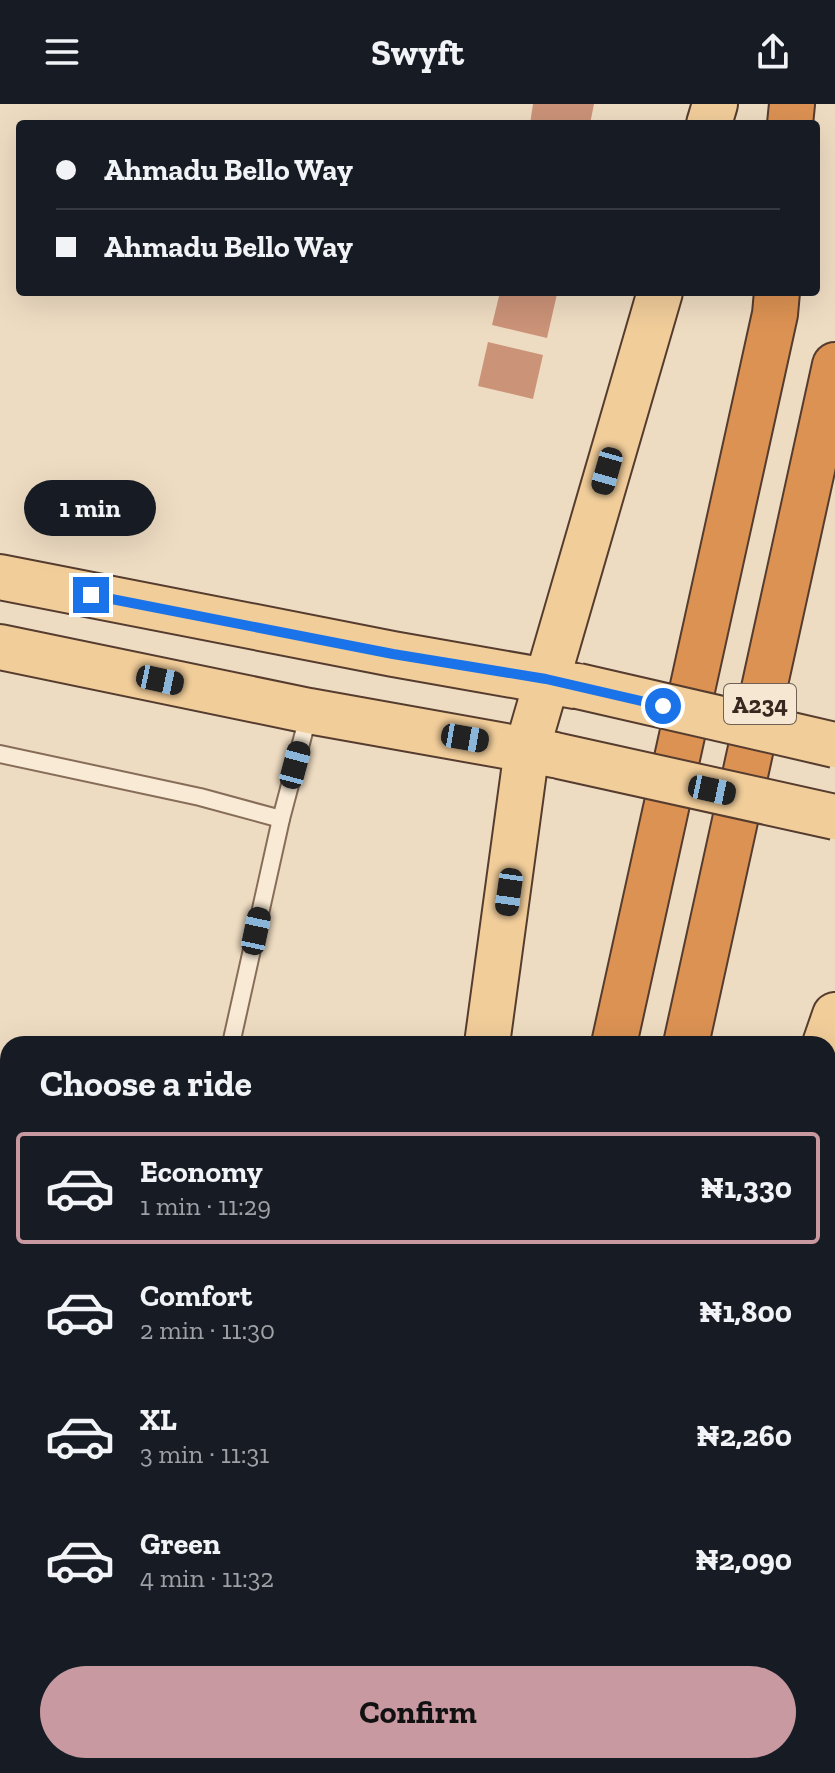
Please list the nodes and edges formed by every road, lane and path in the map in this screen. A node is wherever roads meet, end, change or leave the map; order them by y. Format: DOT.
graph roads {
  1 [pos="659,296"];
  2 [pos="776,303"];
  3 [pos="835,365"];
  4 [pos="0,577"];
  5 [pos="0,647"];
  6 [pos="562,683"];
  7 [pos="309,711"];
  8 [pos="835,745"];
  9 [pos="543,752"];
  10 [pos="0,754"];
  11 [pos="835,817"];
  12 [pos="281,819"];
  13 [pos="835,1015"];
  14 [pos="233,1036"];
  15 [pos="489,1036"];
  16 [pos="616,1036"];
  17 [pos="688,1036"];
  18 [pos="828,1036"];
  1 -- 6 [label="main road"];
  2 -- 16 [label="highway, A234"];
  3 -- 17 [label="highway, A234"];
  4 -- 6 [label="main road"];
  5 -- 7 [label="main road"];
  6 -- 8 [label="main road, bridge"];
  6 -- 9 [label="main road"];
  7 -- 9 [label="main road"];
  7 -- 12 [label="lane"];
  9 -- 11 [label="main road, bridge"];
  9 -- 15 [label="main road"];
  10 -- 12 [label="lane"];
  12 -- 14 [label="lane"];
  13 -- 18 [label="main road"];
}
